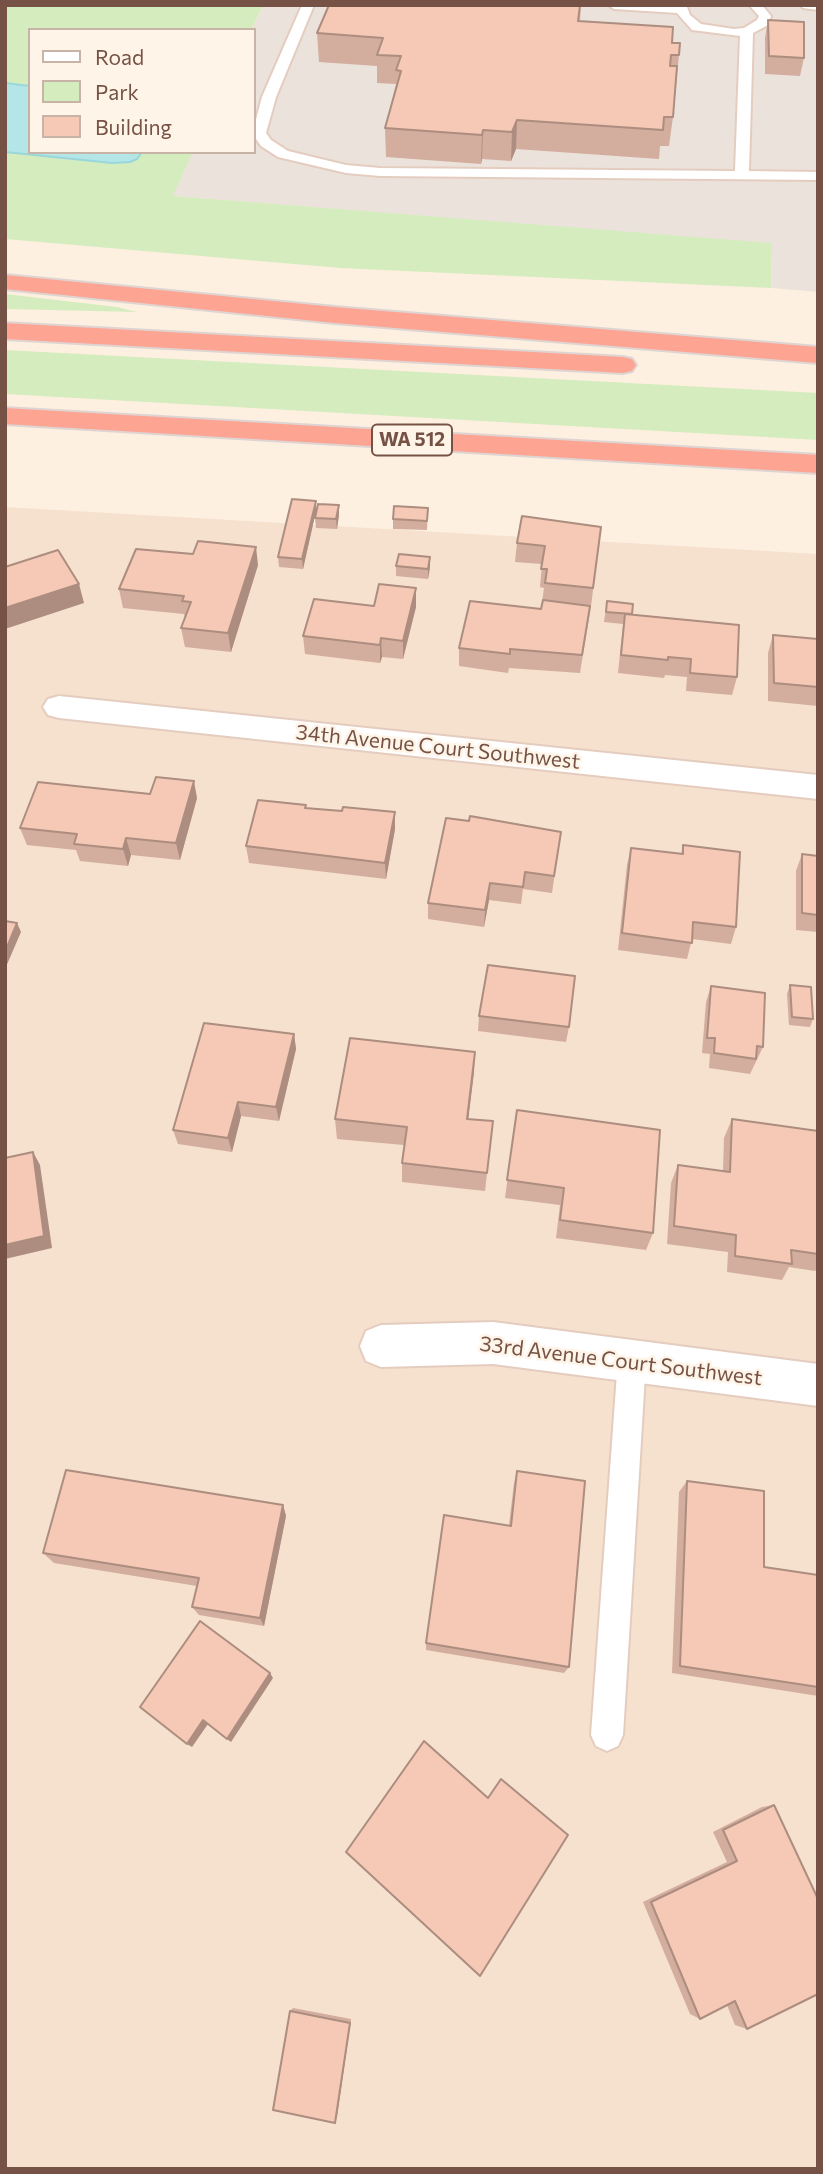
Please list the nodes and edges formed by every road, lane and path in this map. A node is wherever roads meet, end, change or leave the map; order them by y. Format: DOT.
graph roads {
  1 [pos="308,5"];
  2 [pos="614,5"];
  3 [pos="807,5"];
  4 [pos="630,6"];
  5 [pos="686,6"];
  6 [pos="761,6"];
  7 [pos="818,6"];
  8 [pos="747,31"];
  9 [pos="741,175"];
  10 [pos="818,176"];
  11 [pos="5,282"];
  12 [pos="5,331"];
  13 [pos="818,355"];
  14 [pos="818,375"];
  15 [pos="5,416"];
  16 [pos="5,439"];
  17 [pos="818,465"];
  18 [pos="59,706"];
  19 [pos="818,787"];
  20 [pos="381,1346"];
  21 [pos="632,1359"];
  22 [pos="818,1385"];
  23 [pos="607,1735"];
  1 -- 9 [label="lane"];
  2 -- 4 [label="lane"];
  3 -- 7 [label="lane"];
  4 -- 5 [label="lane"];
  5 -- 8 [label="lane"];
  6 -- 8 [label="lane"];
  8 -- 9 [label="lane"];
  9 -- 10 [label="lane"];
  11 -- 13 [label="highway"];
  12 -- 14 [label="highway"];
  15 -- 17 [label="highway, WA 512"];
  16 -- 17 [label="highway"];
  18 -- 19 [label="street, 34th Avenue Court Southwest"];
  20 -- 21 [label="street, 33rd Avenue Court Southwest"];
  21 -- 22 [label="street, 33rd Avenue Court Southwest"];
  21 -- 23 [label="lane"];
}
